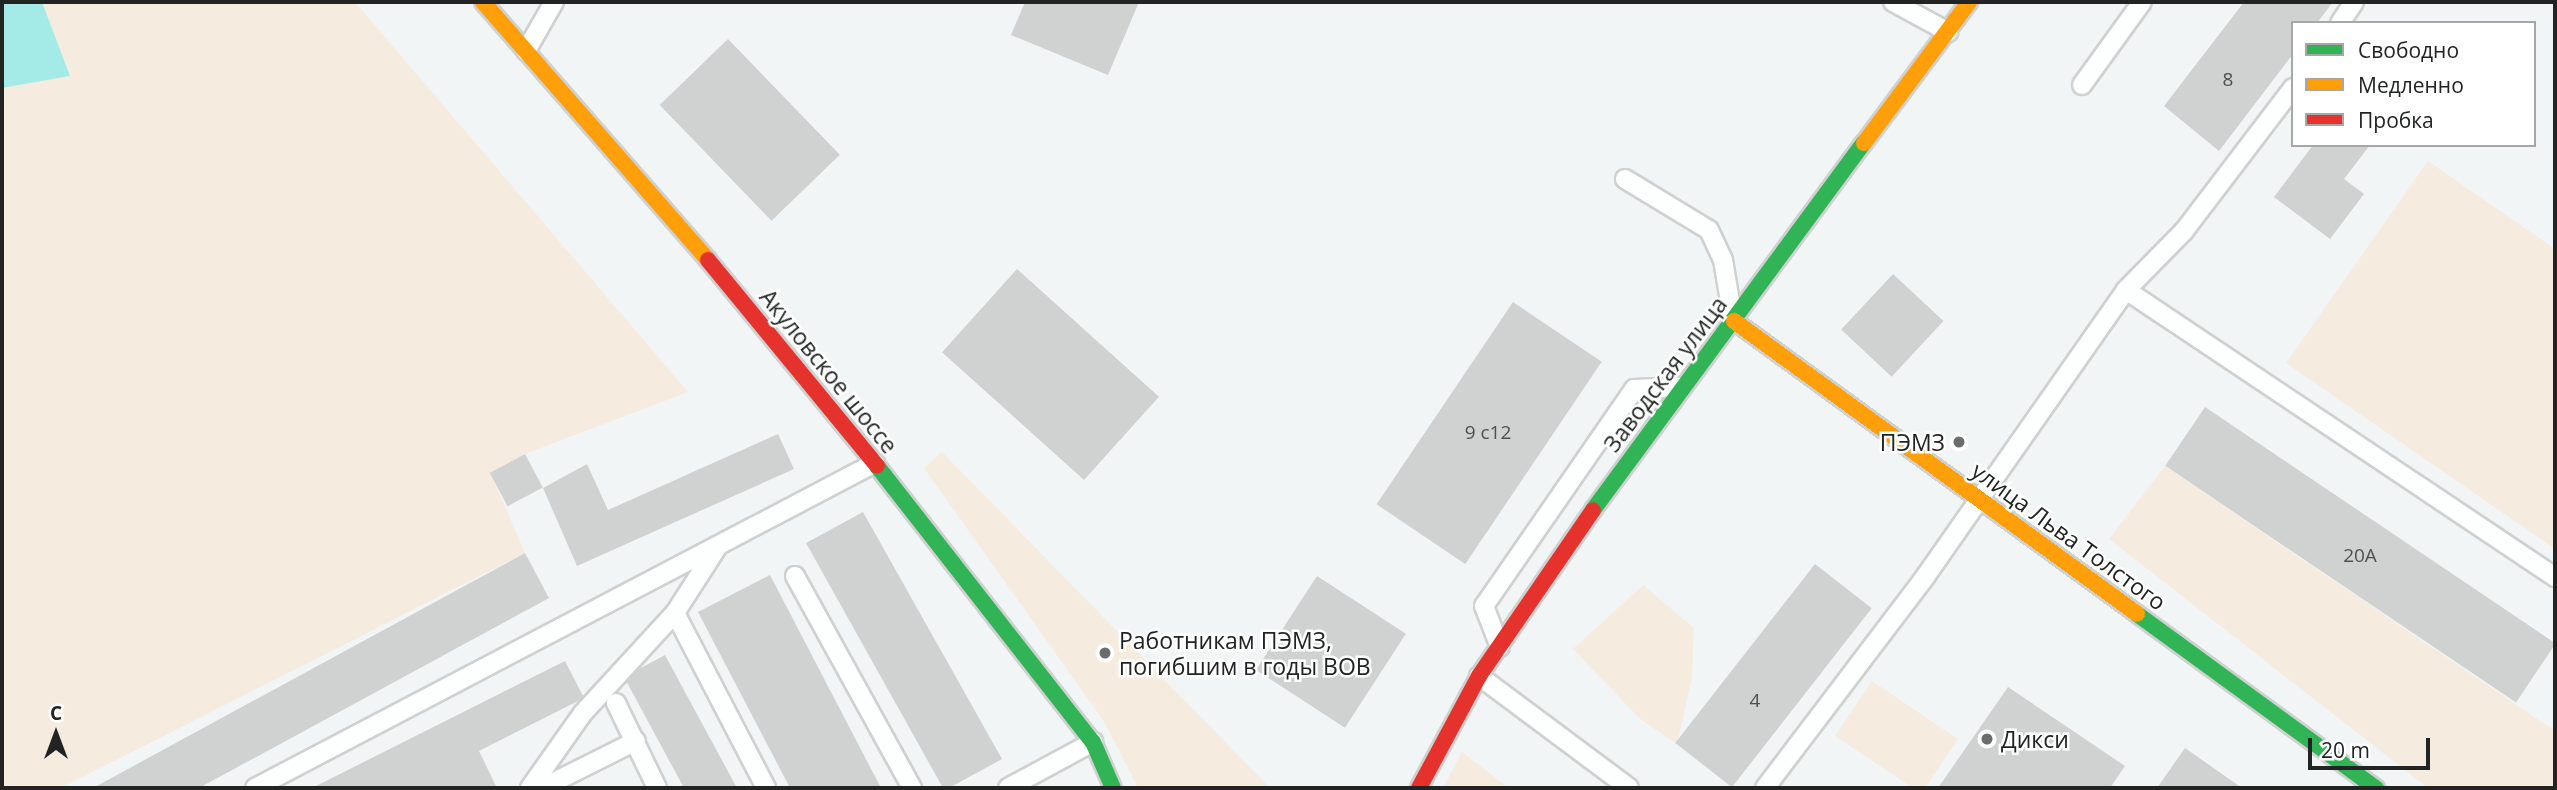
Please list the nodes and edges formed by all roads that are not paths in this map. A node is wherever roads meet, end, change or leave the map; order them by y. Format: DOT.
graph roads {
  1 [pos="483,2"];
  2 [pos="554,2"];
  3 [pos="1893,2"];
  4 [pos="1969,2"];
  5 [pos="2142,2"];
  6 [pos="2354,2"];
  7 [pos="2341,21"];
  8 [pos="1948,32"];
  9 [pos="526,51"];
  10 [pos="2082,85"];
  11 [pos="2291,91"];
  12 [pos="1625,179"];
  13 [pos="2126,290"];
  14 [pos="1734,321"];
  15 [pos="1683,387"];
  16 [pos="875,463"];
  17 [pos="1979,497"];
  18 [pos="720,543"];
  19 [pos="795,576"];
  20 [pos="2555,577"];
  21 [pos="675,613"];
  22 [pos="1500,647"];
  23 [pos="1479,676"];
  24 [pos="616,703"];
  25 [pos="636,741"];
  26 [pos="1093,742"];
  27 [pos="255,788"];
  28 [pos="530,788"];
  29 [pos="542,788"];
  30 [pos="657,788"];
  31 [pos="765,788"];
  32 [pos="912,788"];
  33 [pos="1008,788"];
  34 [pos="1113,788"];
  35 [pos="1419,788"];
  36 [pos="1629,788"];
  37 [pos="1765,788"];
  38 [pos="2376,788"];
  1 -- 9 [label="street, Акуловское шоссе"];
  2 -- 9 [label="lane"];
  3 -- 8 [label="lane"];
  4 -- 8 [label="street, Заводская улица"];
  5 -- 10 [label="lane"];
  6 -- 7 [label="lane"];
  8 -- 14 [label="street, Заводская улица"];
  9 -- 16 [label="street, Акуловское шоссе"];
  11 -- 13 [label="lane"];
  12 -- 14 [label="lane"];
  13 -- 17 [label="lane"];
  13 -- 20 [label="lane"];
  14 -- 15 [label="street, Заводская улица"];
  14 -- 17 [label="street, улица Льва Толстого"];
  15 -- 22 [label="street, Заводская улица"];
  15 -- 22 [label="lane"];
  16 -- 18 [label="lane"];
  16 -- 26 [label="street, Акуловское шоссе"];
  17 -- 37 [label="lane"];
  17 -- 38 [label="street, улица Льва Толстого"];
  18 -- 21 [label="lane"];
  18 -- 27 [label="lane"];
  19 -- 32 [label="lane"];
  21 -- 28 [label="lane"];
  21 -- 31 [label="lane"];
  22 -- 23 [label="street, Заводская улица"];
  23 -- 35 [label="street, Заводская улица"];
  23 -- 36 [label="lane"];
  24 -- 25 [label="lane"];
  25 -- 29 [label="lane"];
  25 -- 30 [label="lane"];
  26 -- 33 [label="lane"];
  26 -- 34 [label="street, Акуловское шоссе"];
}
